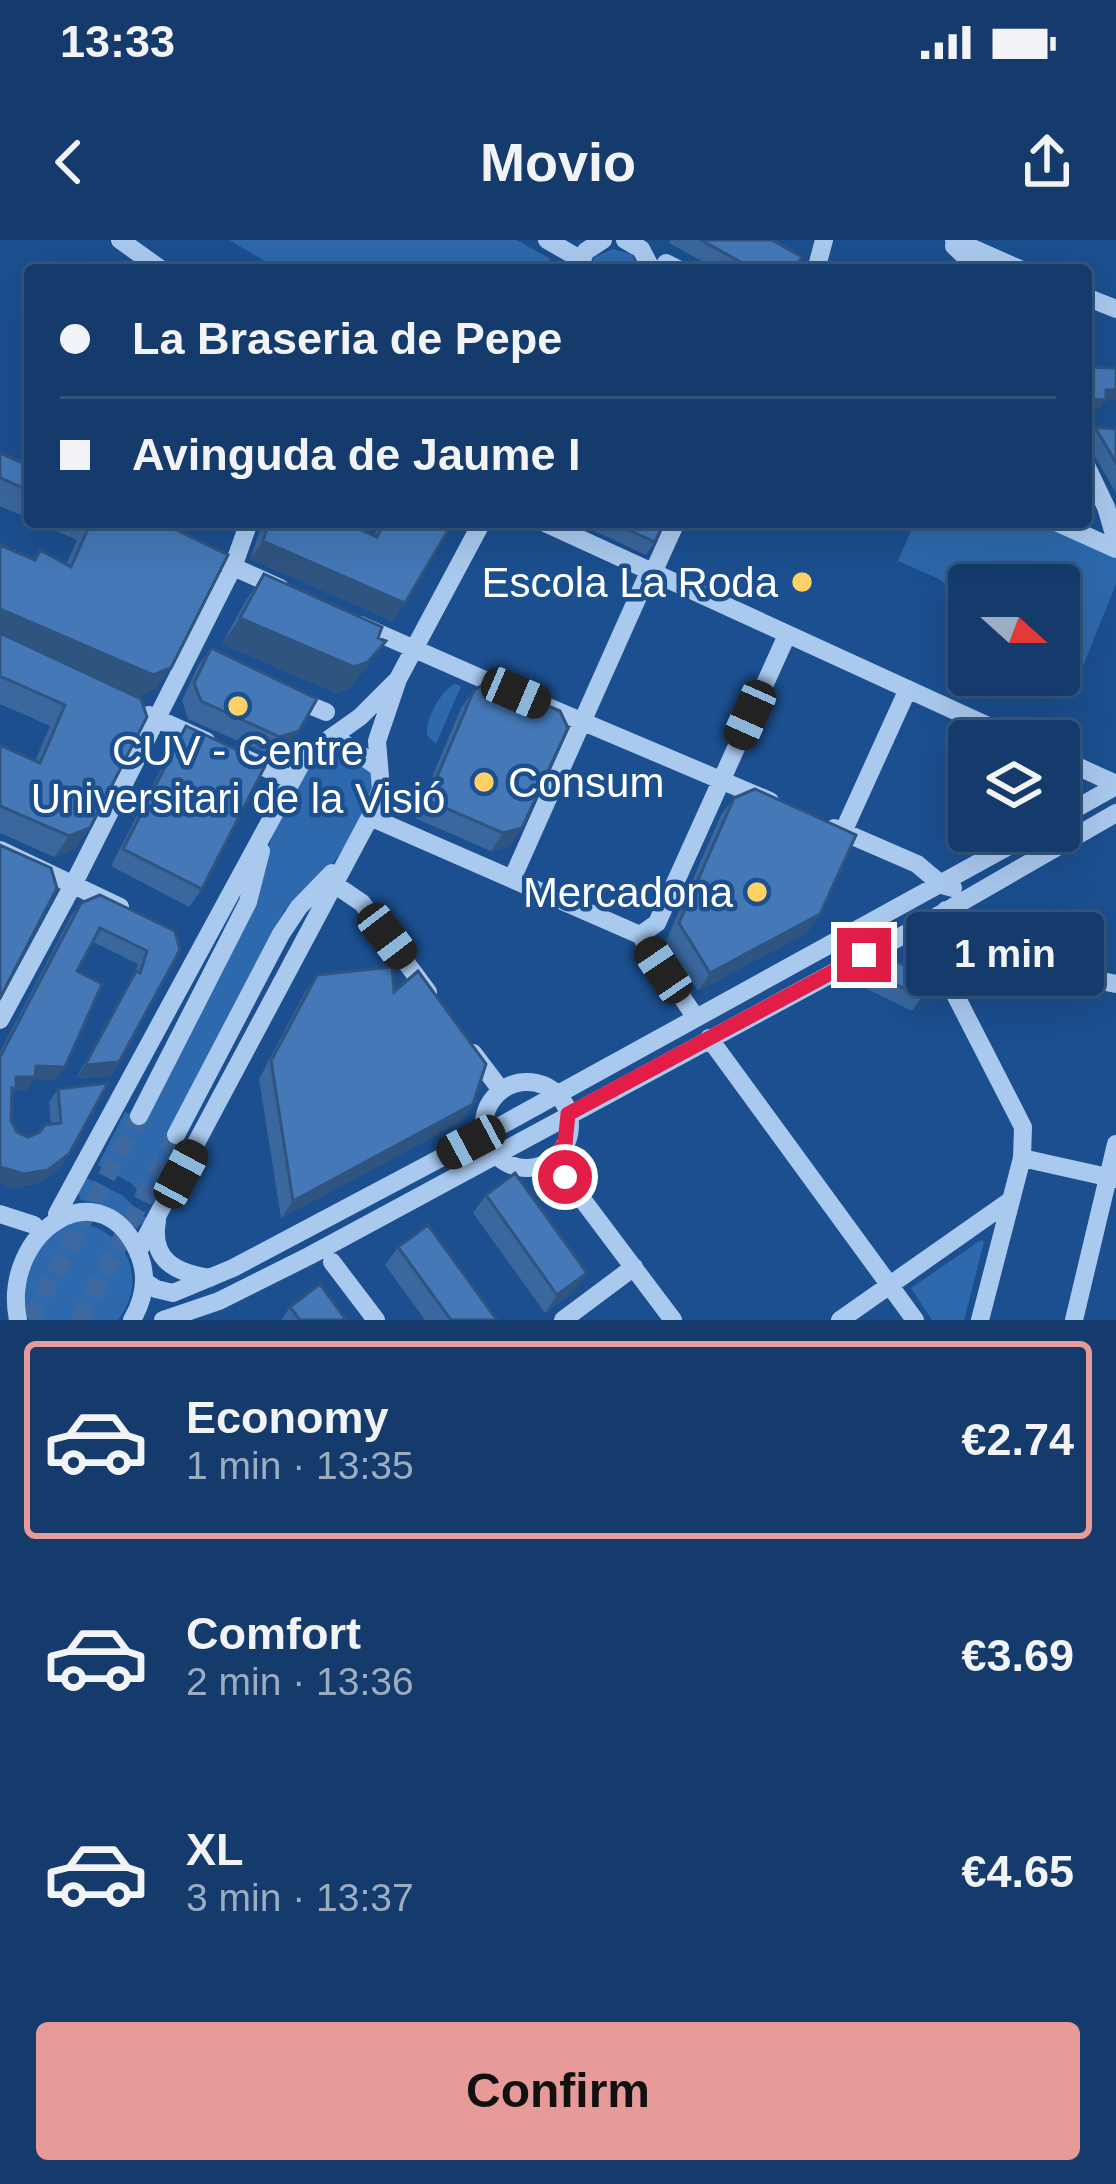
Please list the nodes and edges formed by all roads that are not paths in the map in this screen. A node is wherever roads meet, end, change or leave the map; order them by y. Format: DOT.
graph roads {
  1 [pos="120,240"];
  2 [pos="547,240"];
  3 [pos="603,240"];
  4 [pos="944,240"];
  5 [pos="954,240"];
  6 [pos="637,243"];
  7 [pos="154,264"];
  8 [pos="578,264"];
  9 [pos="580,264"];
  10 [pos="661,264"];
  11 [pos="973,264"];
  12 [pos="1004,264"];
  13 [pos="1092,475"];
  14 [pos="1110,505"];
  15 [pos="247,528"];
  16 [pos="479,528"];
  17 [pos="556,528"];
  18 [pos="673,528"];
  19 [pos="1072,528"];
  20 [pos="1116,545"];
  21 [pos="187,546"];
  22 [pos="233,567"];
  23 [pos="651,573"];
  24 [pos="290,593"];
  25 [pos="350,620"];
  26 [pos="787,635"];
  27 [pos="414,650"];
  28 [pos="398,679"];
  29 [pos="908,689"];
  30 [pos="280,692"];
  31 [pos="127,705"];
  32 [pos="326,712"];
  33 [pos="156,718"];
  34 [pos="975,720"];
  35 [pos="582,722"];
  36 [pos="321,744"];
  37 [pos="378,766"];
  38 [pos="1080,768"];
  39 [pos="292,780"];
  40 [pos="720,780"];
  41 [pos="1116,785"];
  42 [pos="1080,806"];
  43 [pos="790,809"];
  44 [pos="1116,814"];
  45 [pos="370,817"];
  46 [pos="810,818"];
  47 [pos="843,832"];
  48 [pos="265,834"];
  49 [pos="0,850"];
  50 [pos="999,852"];
  51 [pos="348,856"];
  52 [pos="512,879"];
  53 [pos="74,884"];
  54 [pos="334,884"];
  55 [pos="942,885"];
  56 [pos="972,895"];
  57 [pos="946,910"];
  58 [pos="144,918"];
  59 [pos="920,926"];
  60 [pos="640,935"];
  61 [pos="1116,984"];
  62 [pos="445,1015"];
  63 [pos="696,1018"];
  64 [pos="0,1020"];
  65 [pos="459,1033"];
  66 [pos="709,1037"];
  67 [pos="501,1090"];
  68 [pos="557,1095"];
  69 [pos="568,1114"];
  70 [pos="139,1116"];
  71 [pos="485,1132"];
  72 [pos="176,1136"];
  73 [pos="1116,1144"];
  74 [pos="498,1156"];
  75 [pos="552,1159"];
  76 [pos="1022,1159"];
  77 [pos="1112,1178"];
  78 [pos="1011,1200"];
  79 [pos="0,1214"];
  80 [pos="56,1214"];
  81 [pos="158,1216"];
  82 [pos="34,1225"];
  83 [pos="138,1252"];
  84 [pos="309,1256"];
  85 [pos="332,1262"];
  86 [pos="634,1268"];
  87 [pos="212,1278"];
  88 [pos="3,1281"];
  89 [pos="144,1281"];
  90 [pos="889,1286"];
  91 [pos="18,1320"];
  92 [pos="132,1320"];
  93 [pos="163,1320"];
  94 [pos="208,1320"];
  95 [pos="376,1320"];
  96 [pos="563,1320"];
  97 [pos="673,1320"];
  98 [pos="840,1320"];
  99 [pos="915,1320"];
  100 [pos="980,1320"];
  101 [pos="1074,1320"];
  1 -- 7 [label="street"];
  2 -- 8 [label="street"];
  3 -- 9 [label="street"];
  4 -- 11 [label="street"];
  5 -- 12 [label="street"];
  6 -- 10 [label="street"];
  13 -- 14 [label="street"];
  14 -- 20 [label="street"];
  15 -- 22 [label="street"];
  16 -- 27 [label="street"];
  17 -- 23 [label="street"];
  18 -- 23 [label="street"];
  19 -- 20 [label="street"];
  21 -- 22 [label="street"];
  22 -- 24 [label="street"];
  22 -- 33 [label="street"];
  23 -- 26 [label="street"];
  23 -- 35 [label="street"];
  25 -- 27 [label="street"];
  26 -- 29 [label="street"];
  26 -- 40 [label="street"];
  27 -- 28 [label="street"];
  27 -- 35 [label="street"];
  28 -- 36 [label="street"];
  28 -- 37 [label="street"];
  29 -- 34 [label="street"];
  29 -- 47 [label="street"];
  30 -- 32 [label="street"];
  31 -- 33 [label="street"];
  33 -- 39 [label="street"];
  33 -- 53 [label="street"];
  35 -- 40 [label="street"];
  35 -- 52 [label="street"];
  36 -- 37 [label="street"];
  36 -- 39 [label="street"];
  37 -- 45 [label="street"];
  38 -- 41 [label="street"];
  39 -- 48 [label="street"];
  40 -- 43 [label="street"];
  40 -- 60 [label="street"];
  41 -- 42 [label="street"];
  44 -- 56 [label="street"];
  45 -- 51 [label="street"];
  45 -- 52 [label="street"];
  46 -- 47 [label="street"];
  47 -- 55 [label="street"];
  48 -- 70 [label="street"];
  48 -- 80 [label="street"];
  49 -- 53 [label="street"];
  50 -- 55 [label="street"];
  51 -- 54 [label="street"];
  51 -- 72 [label="street"];
  52 -- 60 [label="street"];
  53 -- 58 [label="street"];
  53 -- 64 [label="street"];
  54 -- 62 [label="street"];
  54 -- 81 [label="street"];
  55 -- 56 [label="street"];
  55 -- 59 [label="street"];
  55 -- 63 [label="street"];
  56 -- 57 [label="street"];
  57 -- 59 [label="street"];
  57 -- 61 [label="street"];
  59 -- 66 [label="street"];
  59 -- 76 [label="street"];
  60 -- 63 [label="street"];
  63 -- 68 [label="street"];
  65 -- 67 [label="street"];
  66 -- 69 [label="street"];
  66 -- 90 [label="street"];
  67 -- 68 [label="street"];
  67 -- 71 [label="street"];
  68 -- 69 [label="street"];
  68 -- 71 [label="street"];
  69 -- 74 [label="street"];
  69 -- 75 [label="street"];
  71 -- 74 [label="street"];
  71 -- 87 [label="street"];
  73 -- 77 [label="street"];
  74 -- 75 [label="street"];
  74 -- 84 [label="street"];
  75 -- 86 [label="street"];
  76 -- 77 [label="street"];
  76 -- 78 [label="street"];
  77 -- 101 [label="street"];
  78 -- 90 [label="street"];
  78 -- 100 [label="street"];
  79 -- 82 [label="street"];
  80 -- 82 [label="street"];
  80 -- 83 [label="street"];
  81 -- 83 [label="street"];
  81 -- 87 [label="street"];
  82 -- 88 [label="street"];
  83 -- 89 [label="street"];
  84 -- 93 [label="street"];
  84 -- 94 [label="street"];
  85 -- 95 [label="street"];
  86 -- 96 [label="street"];
  86 -- 97 [label="street"];
  87 -- 89 [label="street"];
  88 -- 91 [label="street"];
  89 -- 92 [label="street"];
  90 -- 98 [label="street"];
  90 -- 99 [label="street"];
}
